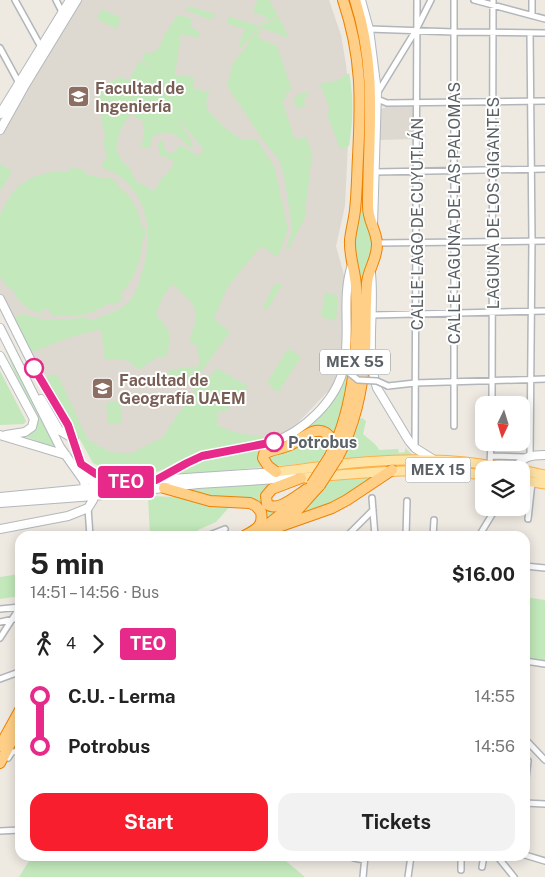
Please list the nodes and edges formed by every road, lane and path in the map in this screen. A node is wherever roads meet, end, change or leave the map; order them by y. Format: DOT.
graph roads {
  1 [pos="15,0"];
  2 [pos="56,0"];
  3 [pos="70,0"];
  4 [pos="77,0"];
  5 [pos="341,0"];
  6 [pos="355,0"];
  7 [pos="361,0"];
  8 [pos="417,0"];
  9 [pos="431,0"];
  10 [pos="454,0"];
  11 [pos="474,0"];
  12 [pos="532,0"];
  13 [pos="493,2"];
  14 [pos="62,12"];
  15 [pos="532,15"];
  16 [pos="545,19"];
  17 [pos="369,30"];
  18 [pos="416,30"];
  19 [pos="454,32"];
  20 [pos="493,33"];
  21 [pos="530,33"];
  22 [pos="545,33"];
  23 [pos="41,47"];
  24 [pos="0,48"];
  25 [pos="373,71"];
  26 [pos="22,85"];
  27 [pos="377,96"];
  28 [pos="545,101"];
  29 [pos="418,102"];
  30 [pos="454,102"];
  31 [pos="493,102"];
  32 [pos="532,102"];
  33 [pos="387,103"];
  34 [pos="377,110"];
  35 [pos="0,114"];
  36 [pos="2,124"];
  37 [pos="532,169"];
  38 [pos="545,169"];
  39 [pos="454,170"];
  40 [pos="492,170"];
  41 [pos="417,171"];
  42 [pos="376,172"];
  43 [pos="373,226"];
  44 [pos="532,241"];
  45 [pos="545,241"];
  46 [pos="493,242"];
  47 [pos="377,243"];
  48 [pos="417,243"];
  49 [pos="454,243"];
  50 [pos="352,265"];
  51 [pos="370,268"];
  52 [pos="0,299"];
  53 [pos="531,311"];
  54 [pos="493,312"];
  55 [pos="545,312"];
  56 [pos="454,313"];
  57 [pos="416,314"];
  58 [pos="372,315"];
  59 [pos="0,328"];
  60 [pos="0,348"];
  61 [pos="342,352"];
  62 [pos="2,360"];
  63 [pos="368,364"];
  64 [pos="23,371"];
  65 [pos="531,378"];
  66 [pos="545,379"];
  67 [pos="493,380"];
  68 [pos="454,382"];
  69 [pos="416,383"];
  70 [pos="492,396"];
  71 [pos="454,426"];
  72 [pos="0,435"];
  73 [pos="74,439"];
  74 [pos="415,448"];
  75 [pos="490,451"];
  76 [pos="63,454"];
  77 [pos="333,455"];
  78 [pos="545,455"];
  79 [pos="528,456"];
  80 [pos="434,460"];
  81 [pos="490,460"];
  82 [pos="524,461"];
  83 [pos="81,464"];
  84 [pos="392,470"];
  85 [pos="276,472"];
  86 [pos="530,472"];
  87 [pos="79,474"];
  88 [pos="475,474"];
  89 [pos="545,475"];
  90 [pos="301,478"];
  91 [pos="156,480"];
  92 [pos="532,482"];
  93 [pos="131,483"];
  94 [pos="545,484"];
  95 [pos="313,486"];
  96 [pos="164,488"];
  97 [pos="70,490"];
  98 [pos="90,492"];
  99 [pos="0,496"];
  100 [pos="372,498"];
  101 [pos="407,501"];
  102 [pos="0,503"];
  103 [pos="88,508"];
  104 [pos="373,510"];
  105 [pos="491,516"];
  106 [pos="528,519"];
  107 [pos="434,520"];
  108 [pos="0,529"];
  109 [pos="225,529"];
  110 [pos="90,531"];
  111 [pos="220,531"];
  112 [pos="253,531"];
  113 [pos="259,531"];
  114 [pos="274,531"];
  115 [pos="277,531"];
  116 [pos="352,531"];
  117 [pos="374,531"];
  118 [pos="406,531"];
  119 [pos="433,531"];
  120 [pos="482,531"];
  121 [pos="530,566"];
  122 [pos="545,568"];
  123 [pos="15,608"];
  124 [pos="0,609"];
  125 [pos="14,619"];
  126 [pos="0,622"];
  127 [pos="0,638"];
  128 [pos="530,662"];
  129 [pos="545,664"];
  130 [pos="15,673"];
  131 [pos="0,679"];
  132 [pos="15,717"];
  133 [pos="15,734"];
  134 [pos="530,744"];
  135 [pos="0,746"];
  136 [pos="15,752"];
  137 [pos="545,760"];
  138 [pos="0,763"];
  139 [pos="530,804"];
  140 [pos="545,804"];
  141 [pos="15,830"];
  142 [pos="0,831"];
  143 [pos="530,856"];
  144 [pos="545,860"];
  145 [pos="365,861"];
  146 [pos="410,861"];
  147 [pos="461,861"];
  148 [pos="483,861"];
  149 [pos="501,861"];
  150 [pos="482,867"];
  151 [pos="461,870"];
  152 [pos="363,877"];
  153 [pos="408,877"];
  154 [pos="514,877"];
  1 -- 23 [label="street"];
  2 -- 14 [label="street"];
  3 -- 14 [label="main road"];
  4 -- 26 [label="main road"];
  5 -- 50 [label="highway, MEX 55"];
  6 -- 25 [label="highway"];
  7 -- 17 [label="main road, MEX 55"];
  8 -- 18 [label="street, CALLE LAGO DE CUYUTLÁN"];
  9 -- 18 [label="street"];
  10 -- 19 [label="street, CALLE LAGUNA DE LAS PALOMAS"];
  11 -- 13 [label="street"];
  12 -- 15 [label="street"];
  13 -- 15 [label="street"];
  13 -- 20 [label="street, LAGUNA DE LOS GIGANTES"];
  14 -- 23 [label="main road"];
  15 -- 16 [label="street"];
  17 -- 18 [label="street"];
  17 -- 25 [label="main road, MEX 55"];
  18 -- 19 [label="street"];
  18 -- 27 [label="street"];
  18 -- 29 [label="street, CALLE LAGO DE CUYUTLÁN"];
  19 -- 20 [label="street"];
  19 -- 30 [label="street, CALLE LAGUNA DE LAS PALOMAS"];
  20 -- 21 [label="street"];
  20 -- 31 [label="street, LAGUNA DE LOS GIGANTES"];
  21 -- 22 [label="street"];
  21 -- 32 [label="street"];
  23 -- 26 [label="main road"];
  24 -- 26 [label="street"];
  25 -- 27 [label="main road, MEX 55"];
  25 -- 43 [label="highway"];
  26 -- 35 [label="main road"];
  26 -- 36 [label="main road"];
  27 -- 33 [label="street"];
  27 -- 34 [label="main road, MEX 55"];
  28 -- 32 [label="street"];
  29 -- 30 [label="street"];
  29 -- 33 [label="street"];
  29 -- 41 [label="street, CALLE LAGO DE CUYUTLÁN"];
  30 -- 31 [label="street"];
  30 -- 39 [label="street, CALLE LAGUNA DE LAS PALOMAS"];
  31 -- 32 [label="street"];
  31 -- 40 [label="street, LAGUNA DE LOS GIGANTES"];
  32 -- 37 [label="street"];
  33 -- 34 [label="street"];
  34 -- 42 [label="main road, MEX 55"];
  37 -- 38 [label="street"];
  37 -- 40 [label="street"];
  37 -- 44 [label="street"];
  39 -- 40 [label="street"];
  39 -- 41 [label="street"];
  39 -- 49 [label="street, CALLE LAGUNA DE LAS PALOMAS"];
  40 -- 46 [label="street, LAGUNA DE LOS GIGANTES"];
  41 -- 42 [label="street"];
  41 -- 48 [label="street, CALLE LAGO DE CUYUTLÁN"];
  42 -- 43 [label="main road, MEX 55"];
  43 -- 47 [label="highway, MEX 55"];
  44 -- 45 [label="street"];
  44 -- 46 [label="street"];
  44 -- 53 [label="street"];
  46 -- 49 [label="street"];
  46 -- 54 [label="street, LAGUNA DE LOS GIGANTES"];
  47 -- 48 [label="street"];
  47 -- 51 [label="highway, MEX 55"];
  48 -- 49 [label="street"];
  48 -- 57 [label="street, CALLE LAGO DE CUYUTLÁN"];
  49 -- 56 [label="street, CALLE LAGUNA DE LAS PALOMAS"];
  50 -- 77 [label="highway, MEX 55"];
  50 -- 91 [label="main road"];
  51 -- 58 [label="main road"];
  51 -- 63 [label="highway, MEX 55"];
  52 -- 73 [label="main road"];
  53 -- 54 [label="street"];
  53 -- 55 [label="street"];
  53 -- 65 [label="street"];
  54 -- 56 [label="street"];
  54 -- 67 [label="street, LAGUNA DE LOS GIGANTES"];
  56 -- 57 [label="street"];
  56 -- 68 [label="street, CALLE LAGUNA DE LAS PALOMAS"];
  57 -- 58 [label="street"];
  57 -- 69 [label="street, CALLE LAGO DE CUYUTLÁN"];
  58 -- 63 [label="main road"];
  59 -- 64 [label="main road"];
  60 -- 62 [label="main road"];
  61 -- 69 [label="street, bridge"];
  62 -- 72 [label="main road"];
  63 -- 74 [label="main road"];
  63 -- 77 [label="highway, MEX 55"];
  64 -- 73 [label="main road"];
  64 -- 76 [label="main road"];
  65 -- 66 [label="street"];
  65 -- 67 [label="street"];
  65 -- 79 [label="street"];
  67 -- 68 [label="street"];
  67 -- 70 [label="street, LAGUNA DE LOS GIGANTES"];
  68 -- 69 [label="street"];
  68 -- 71 [label="street, CALLE LAGUNA DE LAS PALOMAS"];
  69 -- 74 [label="street, CALLE LAGO DE CUYUTLÁN"];
  72 -- 76 [label="main road, MEX 15"];
  73 -- 83 [label="main road"];
  74 -- 80 [label="main road"];
  75 -- 81 [label="street"];
  76 -- 83 [label="main road, MEX 15"];
  76 -- 87 [label="main road"];
  77 -- 85 [label="highway"];
  77 -- 95 [label="highway, MEX 55, bridge"];
  78 -- 79 [label="main road"];
  79 -- 81 [label="street"];
  79 -- 82 [label="main road"];
  80 -- 81 [label="main road, MEX 15"];
  80 -- 85 [label="main road, MEX 15"];
  83 -- 93 [label="main road, MEX 15"];
  83 -- 98 [label="main road"];
  84 -- 88 [label="main road, MEX 15"];
  84 -- 90 [label="main road, MEX 15"];
  84 -- 115 [label="highway"];
  85 -- 91 [label="main road, MEX 15"];
  86 -- 89 [label="main road, MEX 15"];
  87 -- 97 [label="main road"];
  87 -- 98 [label="main road"];
  90 -- 95 [label="highway"];
  90 -- 96 [label="main road, MEX 15"];
  91 -- 93 [label="main road, MEX 15"];
  92 -- 94 [label="main road"];
  92 -- 106 [label="street"];
  93 -- 98 [label="main road, MEX 15"];
  95 -- 113 [label="highway, MEX 55"];
  95 -- 114 [label="highway, MEX 55"];
  96 -- 98 [label="main road, MEX 15"];
  96 -- 112 [label="highway"];
  97 -- 98 [label="main road, MEX 15"];
  97 -- 99 [label="main road, MEX 15"];
  98 -- 102 [label="main road, MEX 15"];
  98 -- 103 [label="main road"];
  100 -- 104 [label="street"];
  101 -- 118 [label="street"];
  103 -- 108 [label="main road"];
  103 -- 110 [label="street"];
  104 -- 116 [label="street"];
  104 -- 117 [label="street"];
  105 -- 120 [label="street"];
  107 -- 119 [label="street"];
  109 -- 111 [label="street"];
  121 -- 122 [label="street"];
  123 -- 124 [label="street"];
  125 -- 126 [label="street"];
  125 -- 127 [label="street"];
  128 -- 129 [label="street"];
  130 -- 131 [label="street"];
  132 -- 135 [label="highway"];
  133 -- 138 [label="highway"];
  134 -- 137 [label="street"];
  136 -- 138 [label="street"];
  139 -- 140 [label="street"];
  141 -- 142 [label="street"];
  143 -- 144 [label="street"];
  145 -- 152 [label="street"];
  146 -- 153 [label="street"];
  147 -- 151 [label="street"];
  148 -- 150 [label="street"];
  149 -- 154 [label="street"];
}
